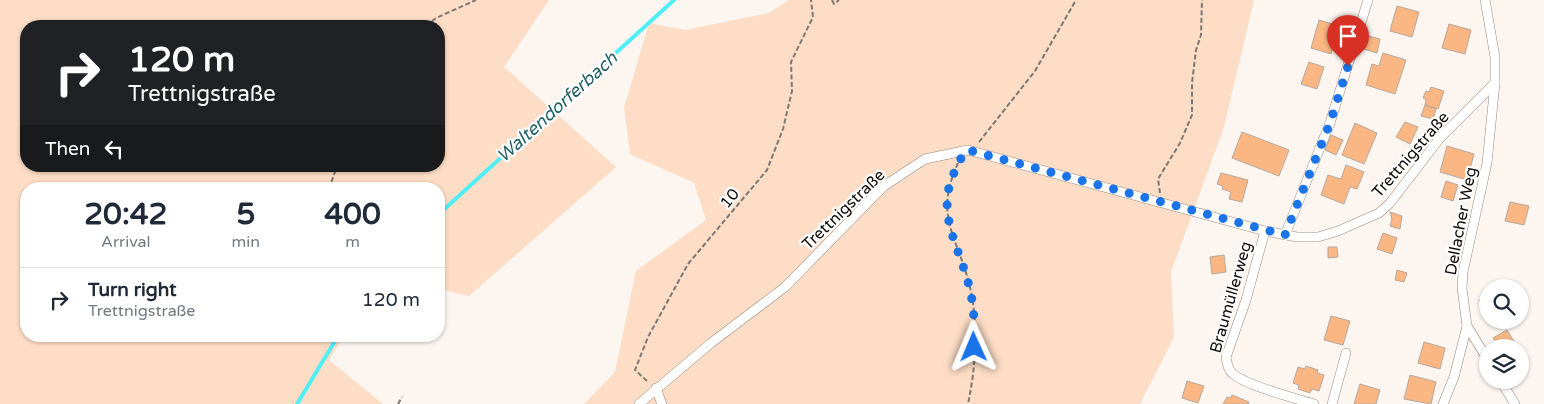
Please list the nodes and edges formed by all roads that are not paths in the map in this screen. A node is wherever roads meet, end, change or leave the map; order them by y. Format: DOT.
graph roads {
  1 [pos="1368,0"];
  2 [pos="1485,0"];
  3 [pos="1495,83"];
  4 [pos="1265,231"];
  5 [pos="1285,235"];
  6 [pos="1467,326"];
  7 [pos="1479,345"];
  8 [pos="1346,353"];
  9 [pos="656,388"];
  10 [pos="1506,389"];
  11 [pos="639,404"];
  12 [pos="662,404"];
  13 [pos="1314,404"];
  14 [pos="1332,404"];
  15 [pos="1443,404"];
  16 [pos="1515,404"];
  1 -- 5 [label="street"];
  2 -- 3 [label="street"];
  3 -- 5 [label="street, Trettnigstraße"];
  3 -- 6 [label="street, Dellacher Weg"];
  4 -- 5 [label="street, Trettnigstraße"];
  4 -- 9 [label="street, Trettnigstraße"];
  4 -- 13 [label="street, Braumüllerweg"];
  6 -- 7 [label="street, Dellacher Weg"];
  6 -- 15 [label="street"];
  8 -- 14 [label="street"];
  9 -- 11 [label="street, Trettnigstraße"];
  9 -- 12 [label="street"];
  10 -- 16 [label="street"];
}
